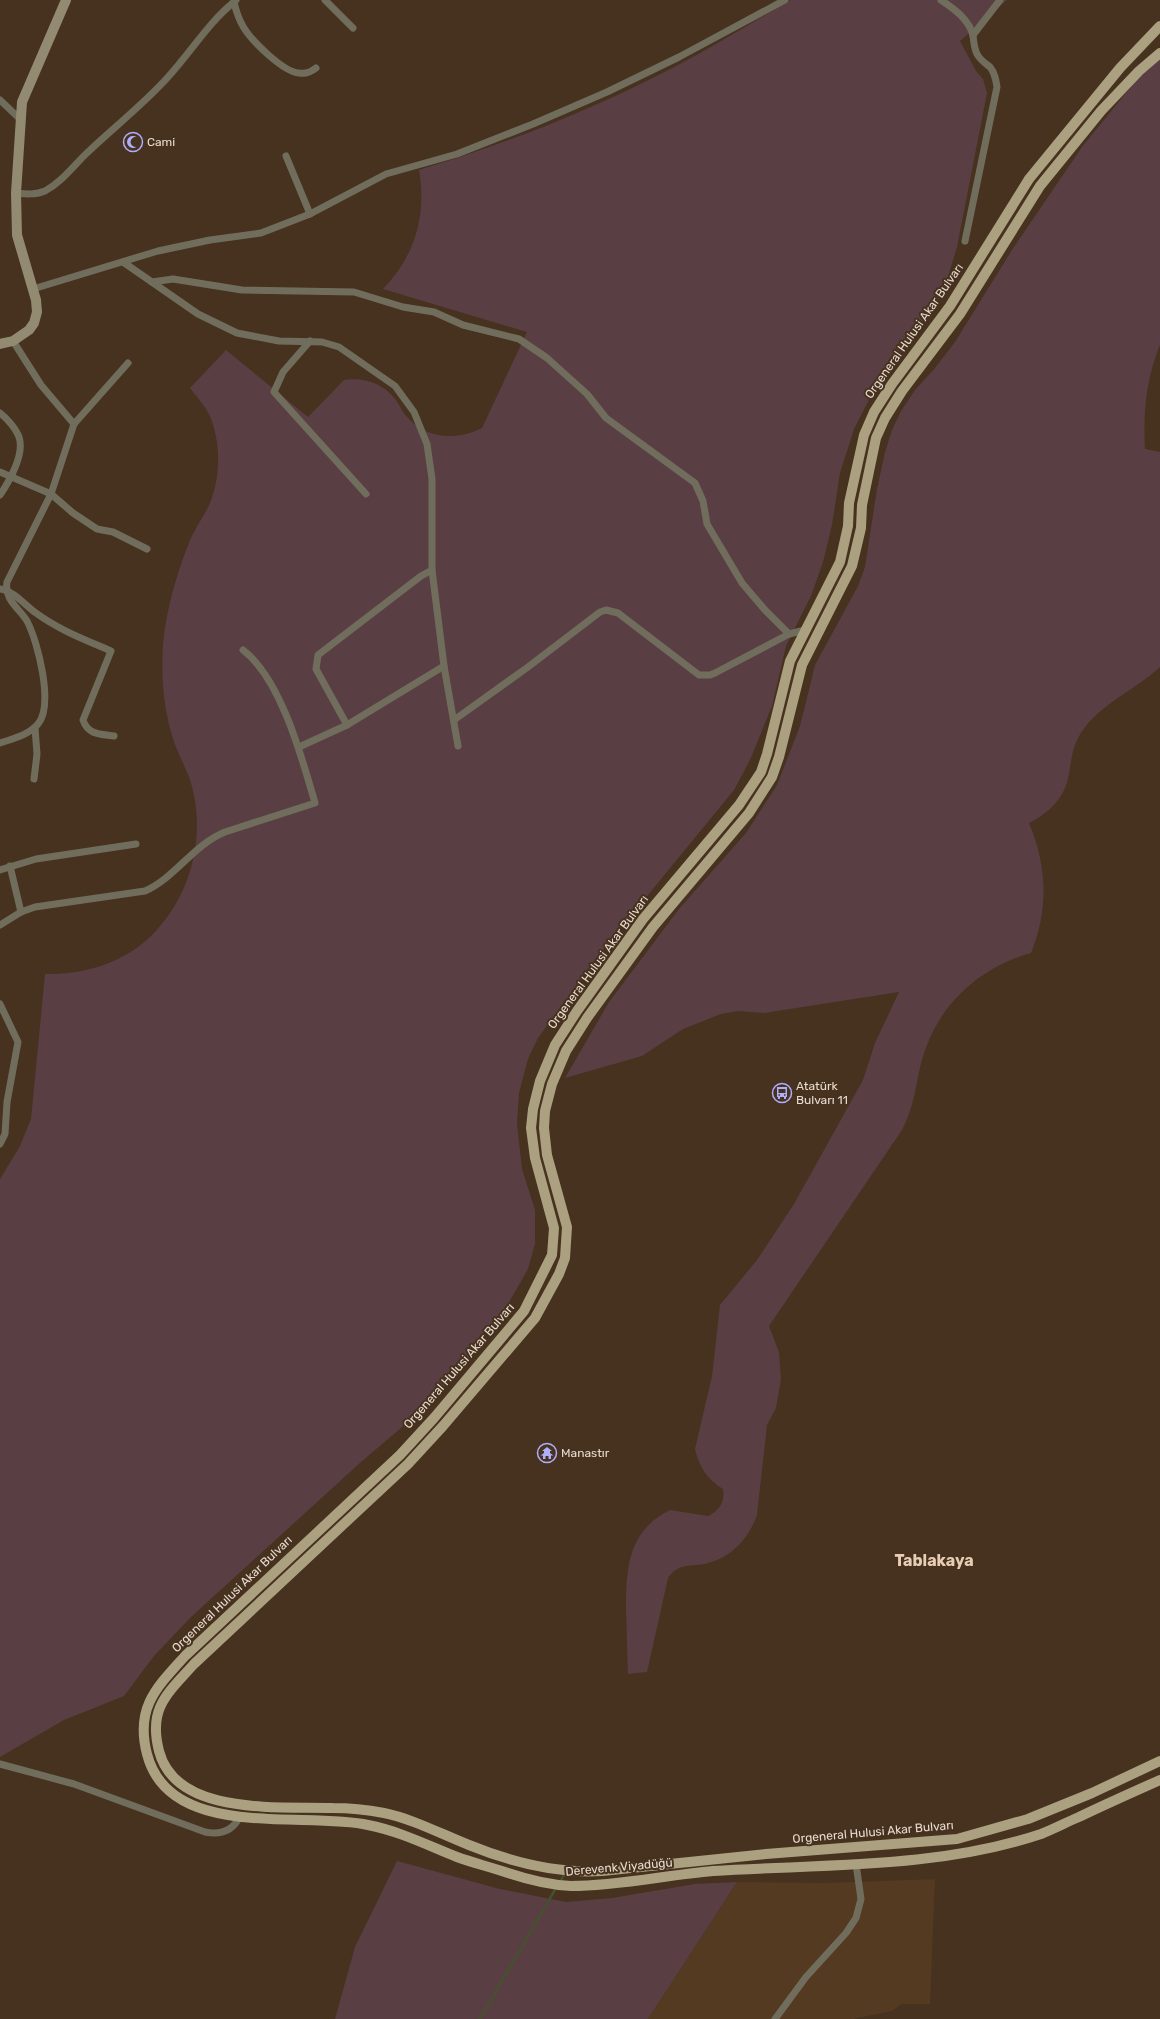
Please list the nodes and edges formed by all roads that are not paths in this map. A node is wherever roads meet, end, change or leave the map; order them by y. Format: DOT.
graph roads {
  1 [pos="66,0"];
  2 [pos="325,0"];
  3 [pos="785,0"];
  4 [pos="941,0"];
  5 [pos="1000,0"];
  6 [pos="235,1"];
  7 [pos="1160,26"];
  8 [pos="353,28"];
  9 [pos="973,35"];
  10 [pos="1160,53"];
  11 [pos="316,68"];
  12 [pos="0,100"];
  13 [pos="21,120"];
  14 [pos="286,156"];
  15 [pos="16,193"];
  16 [pos="310,214"];
  17 [pos="965,241"];
  18 [pos="123,262"];
  19 [pos="152,282"];
  20 [pos="32,289"];
  21 [pos="13,341"];
  22 [pos="310,341"];
  23 [pos="0,344"];
  24 [pos="128,363"];
  25 [pos="0,413"];
  26 [pos="74,424"];
  27 [pos="0,472"];
  28 [pos="12,478"];
  29 [pos="51,494"];
  30 [pos="366,494"];
  31 [pos="0,495"];
  32 [pos="147,549"];
  33 [pos="432,570"];
  34 [pos="3,590"];
  35 [pos="805,630"];
  36 [pos="789,634"];
  37 [pos="243,650"];
  38 [pos="444,666"];
  39 [pos="454,720"];
  40 [pos="347,725"];
  41 [pos="34,728"];
  42 [pos="114,736"];
  43 [pos="0,743"];
  44 [pos="458,746"];
  45 [pos="299,747"];
  46 [pos="34,779"];
  47 [pos="136,844"];
  48 [pos="10,866"];
  49 [pos="0,870"];
  50 [pos="21,912"];
  51 [pos="0,925"];
  52 [pos="0,1004"];
  53 [pos="0,1144"];
  54 [pos="1160,1761"];
  55 [pos="0,1764"];
  56 [pos="1160,1780"];
  57 [pos="384,1813"];
  58 [pos="240,1816"];
  59 [pos="382,1828"];
  60 [pos="766,1854"];
  61 [pos="856,1864"];
  62 [pos="775,2019"];
  1 -- 13 [label="street"];
  2 -- 8 [label="street"];
  3 -- 16 [label="street"];
  4 -- 9 [label="street"];
  5 -- 9 [label="street"];
  6 -- 11 [label="street"];
  6 -- 15 [label="street"];
  7 -- 35 [label="main road, Orgeneral Hulusi Akar Bulvarı"];
  9 -- 17 [label="street"];
  10 -- 57 [label="main road, Orgeneral Hulusi Akar Bulvarı"];
  12 -- 13 [label="street"];
  13 -- 15 [label="street"];
  14 -- 16 [label="street"];
  15 -- 20 [label="street"];
  16 -- 18 [label="street"];
  18 -- 19 [label="street"];
  18 -- 20 [label="street"];
  19 -- 22 [label="street"];
  19 -- 36 [label="street"];
  20 -- 21 [label="street"];
  21 -- 23 [label="street"];
  21 -- 26 [label="street"];
  22 -- 30 [label="street"];
  22 -- 33 [label="street"];
  24 -- 26 [label="street"];
  25 -- 28 [label="street"];
  26 -- 29 [label="street"];
  27 -- 28 [label="street"];
  28 -- 29 [label="street"];
  28 -- 31 [label="street"];
  29 -- 32 [label="street"];
  29 -- 34 [label="street"];
  33 -- 38 [label="street"];
  33 -- 40 [label="street"];
  34 -- 41 [label="street"];
  34 -- 42 [label="street"];
  35 -- 36 [label="street"];
  35 -- 58 [label="main road, Orgeneral Hulusi Akar Bulvarı"];
  36 -- 39 [label="street"];
  37 -- 45 [label="street"];
  38 -- 39 [label="street"];
  38 -- 40 [label="street"];
  39 -- 44 [label="street"];
  40 -- 45 [label="street"];
  41 -- 43 [label="street"];
  41 -- 46 [label="street"];
  45 -- 50 [label="street"];
  47 -- 48 [label="street"];
  48 -- 49 [label="street"];
  48 -- 50 [label="street"];
  50 -- 51 [label="street"];
  52 -- 53 [label="street"];
  54 -- 60 [label="main road, Orgeneral Hulusi Akar Bulvarı"];
  55 -- 58 [label="street"];
  56 -- 61 [label="main road"];
  57 -- 60 [label="main road, Derevenk Viyadüğü"];
  58 -- 59 [label="main road, Orgeneral Hulusi Akar Bulvarı"];
  59 -- 61 [label="main road, Derevenk Viyadüğü"];
  61 -- 62 [label="street"];
}
